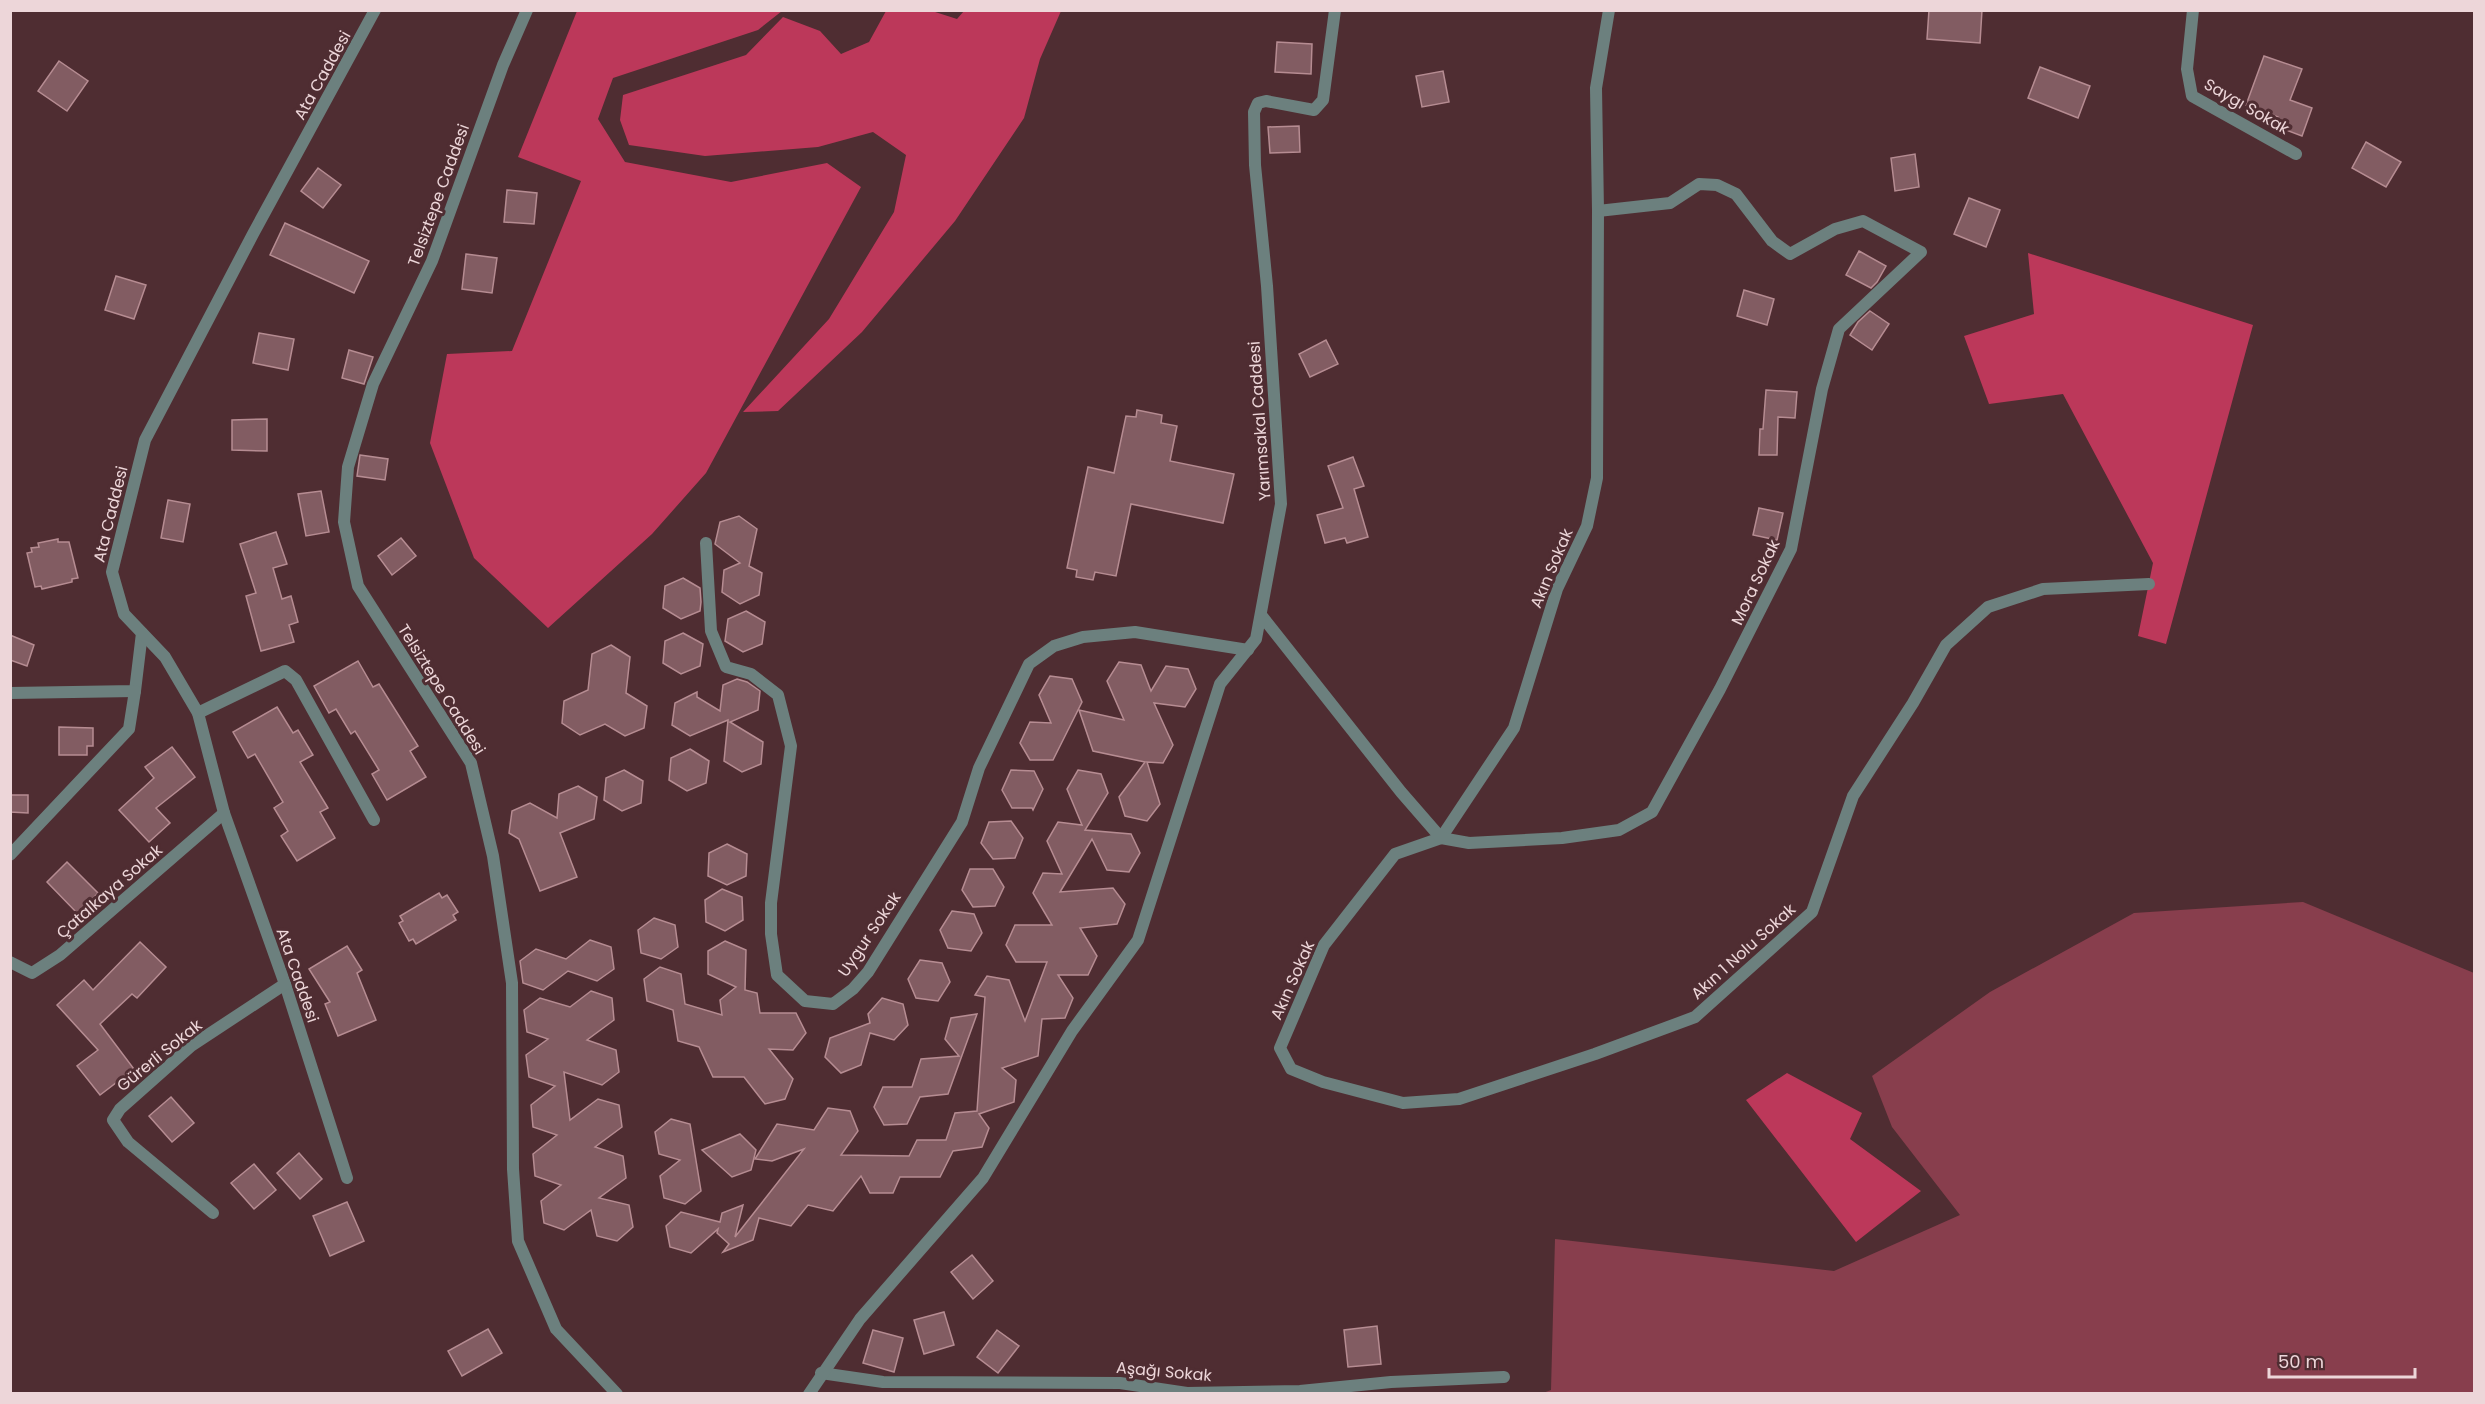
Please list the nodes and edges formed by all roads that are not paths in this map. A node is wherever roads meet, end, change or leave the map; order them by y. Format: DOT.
graph roads {
  1 [pos="375,10"];
  2 [pos="528,10"];
  3 [pos="1335,10"];
  4 [pos="1609,10"];
  5 [pos="2193,10"];
  6 [pos="2296,154"];
  7 [pos="1598,211"];
  8 [pos="706,543"];
  9 [pos="2149,584"];
  10 [pos="1261,615"];
  11 [pos="142,633"];
  12 [pos="1248,651"];
  13 [pos="135,691"];
  14 [pos="10,693"];
  15 [pos="198,712"];
  16 [pos="224,813"];
  17 [pos="374,820"];
  18 [pos="1441,838"];
  19 [pos="10,855"];
  20 [pos="10,962"];
  21 [pos="285,984"];
  22 [pos="1280,1048"];
  23 [pos="347,1178"];
  24 [pos="213,1213"];
  25 [pos="821,1373"];
  26 [pos="1504,1377"];
  27 [pos="617,1394"];
  28 [pos="809,1394"];
  1 -- 11 [label="street, Ata Caddesi"];
  2 -- 27 [label="street, Telsiztepe Caddesi"];
  3 -- 10 [label="street, Yarımsakal Caddesi"];
  4 -- 7 [label="street, Akın Sokak"];
  5 -- 6 [label="street, Saygı Sokak"];
  7 -- 18 [label="street, Akın Sokak"];
  7 -- 18 [label="street, Mora Sokak"];
  8 -- 12 [label="street, Uygur Sokak"];
  9 -- 22 [label="street, Akın 1 Nolu Sokak"];
  10 -- 12 [label="street, Yarımsakal Caddesi"];
  10 -- 18 [label="street"];
  11 -- 13 [label="street"];
  11 -- 15 [label="street, Ata Caddesi"];
  12 -- 25 [label="street, Yarımsakal Caddesi"];
  13 -- 14 [label="street"];
  13 -- 19 [label="street"];
  15 -- 16 [label="street, Ata Caddesi"];
  15 -- 17 [label="street"];
  16 -- 20 [label="street, Çatalkaya Sokak"];
  16 -- 21 [label="street, Ata Caddesi"];
  18 -- 22 [label="street, Akın Sokak"];
  21 -- 23 [label="street, Ata Caddesi"];
  21 -- 24 [label="street, Gürerli Sokak"];
  25 -- 26 [label="street, Aşağı Sokak"];
  25 -- 28 [label="street"];
}
